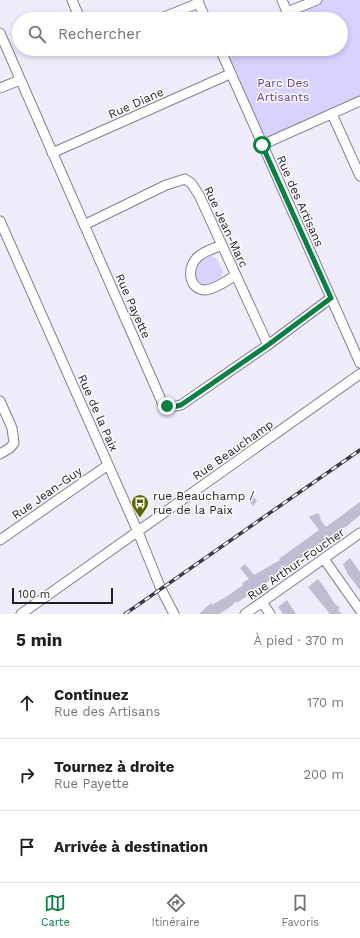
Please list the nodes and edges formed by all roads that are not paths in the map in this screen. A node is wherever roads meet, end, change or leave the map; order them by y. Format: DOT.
graph roads {
  1 [pos="72,0"];
  2 [pos="282,0"];
  3 [pos="317,0"];
  4 [pos="198,1"];
  5 [pos="77,12"];
  6 [pos="174,12"];
  7 [pos="203,12"];
  8 [pos="0,33"];
  9 [pos="223,56"];
  10 [pos="230,74"];
  11 [pos="20,80"];
  12 [pos="0,88"];
  13 [pos="360,101"];
  14 [pos="332,114"];
  15 [pos="262,145"];
  16 [pos="52,153"];
  17 [pos="360,176"];
  18 [pos="0,221"];
  19 [pos="84,225"];
  20 [pos="222,245"];
  21 [pos="235,275"];
  22 [pos="331,298"];
  23 [pos="268,345"];
  24 [pos="360,363"];
  25 [pos="360,374"];
  26 [pos="0,401"];
  27 [pos="0,454"];
  28 [pos="108,465"];
  29 [pos="138,532"];
  30 [pos="360,533"];
  31 [pos="0,540"];
  32 [pos="324,559"];
  33 [pos="262,602"];
  34 [pos="360,610"];
  35 [pos="21,614"];
  36 [pos="174,614"];
  37 [pos="245,614"];
  38 [pos="270,614"];
  1 -- 5 [label="street"];
  2 -- 3 [label="street"];
  4 -- 6 [label="street"];
  4 -- 7 [label="street"];
  8 -- 11 [label="street, Rue Payette"];
  9 -- 10 [label="street, Rue des Artisans"];
  10 -- 15 [label="street, Rue des Artisans"];
  10 -- 16 [label="street, Rue Diane"];
  11 -- 12 [label="street"];
  11 -- 16 [label="street, Rue Payette"];
  13 -- 14 [label="street"];
  14 -- 15 [label="street"];
  14 -- 17 [label="street"];
  15 -- 22 [label="street, Rue des Artisans"];
  16 -- 19 [label="street, Rue Payette"];
  18 -- 28 [label="street, Rue de la Paix"];
  19 -- 20 [label="street, Rue Jean-Marc"];
  19 -- 23 [label="street, Rue Payette"];
  20 -- 21 [label="street, Rue Jean-Marc"];
  20 -- 21 [label="street"];
  21 -- 23 [label="street, Rue Jean-Marc"];
  22 -- 23 [label="street, Rue Payette"];
  22 -- 24 [label="street, Rue des Artisans"];
  25 -- 29 [label="street, Rue Beauchamp"];
  26 -- 27 [label="street"];
  28 -- 29 [label="street, Rue de la Paix"];
  28 -- 31 [label="street, Rue Jean-Guy"];
  29 -- 35 [label="street, Rue Beauchamp"];
  29 -- 36 [label="street, Rue de la Paix"];
  30 -- 32 [label="street, Rue Arthur-Foucher"];
  32 -- 33 [label="street, Rue Arthur-Foucher"];
  32 -- 34 [label="street"];
  33 -- 37 [label="street, Rue Arthur-Foucher"];
  33 -- 38 [label="street"];
}
